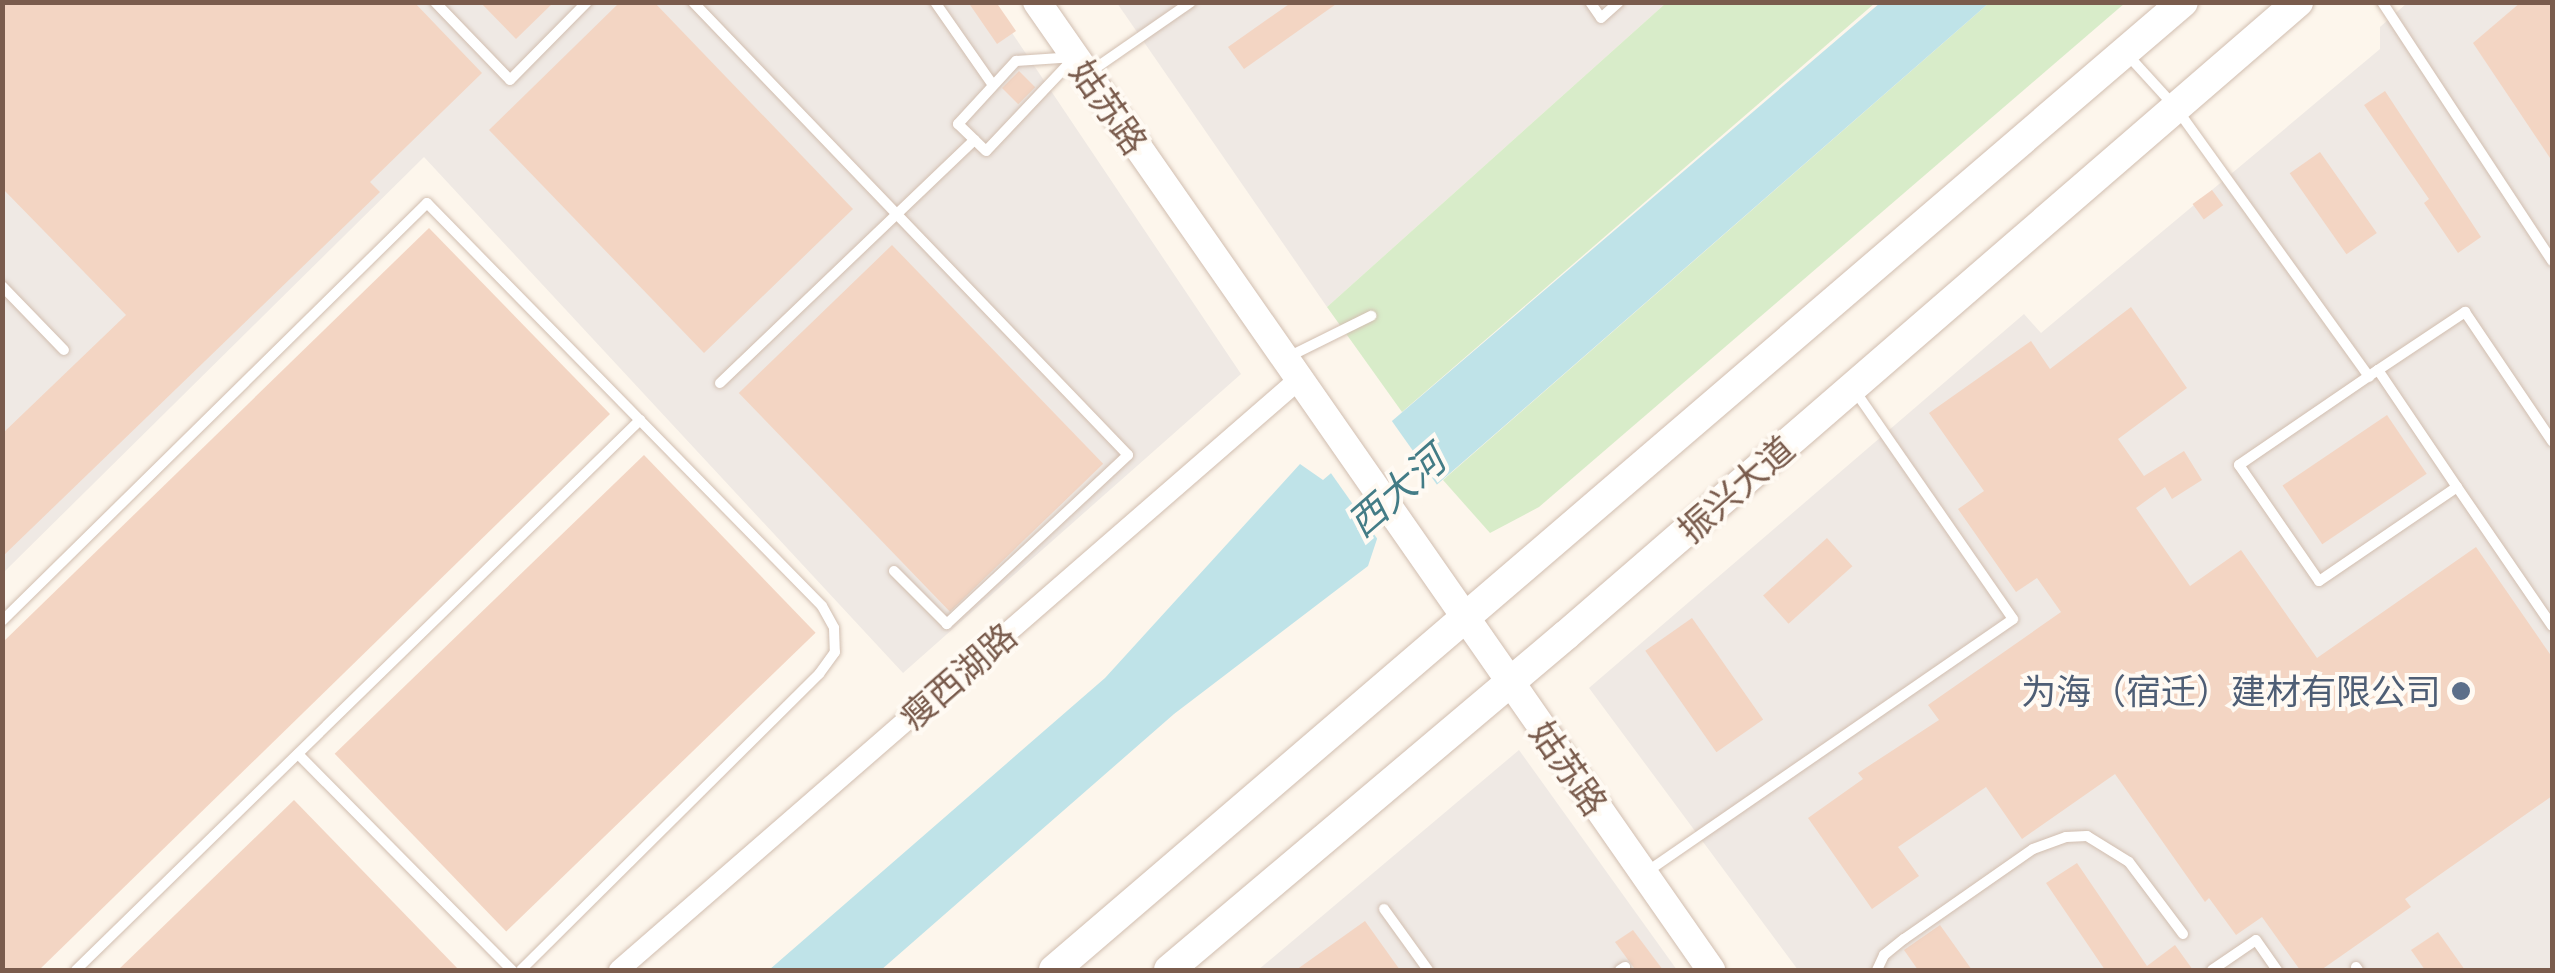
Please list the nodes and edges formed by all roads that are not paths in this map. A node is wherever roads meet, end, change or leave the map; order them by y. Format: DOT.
graph roads {
  1 [pos="435,2"];
  2 [pos="587,2"];
  3 [pos="694,2"];
  4 [pos="935,2"];
  5 [pos="1037,2"];
  6 [pos="1167,2"];
  7 [pos="1191,2"];
  8 [pos="1590,2"];
  9 [pos="1618,2"];
  10 [pos="2183,2"];
  11 [pos="2298,2"];
  12 [pos="2382,2"];
  13 [pos="1175,14"];
  14 [pos="2125,52"];
  15 [pos="1081,66"];
  16 [pos="994,85"];
  17 [pos="2176,108"];
  18 [pos="974,140"];
  19 [pos="897,214"];
  20 [pos="2552,260"];
  21 [pos="2,286"];
  22 [pos="1371,316"];
  23 [pos="64,350"];
  24 [pos="1290,370"];
  25 [pos="2374,374"];
  26 [pos="720,383"];
  27 [pos="1853,388"];
  28 [pos="640,420"];
  29 [pos="2552,442"];
  30 [pos="2458,486"];
  31 [pos="894,571"];
  32 [pos="1462,618"];
  33 [pos="2,621"];
  34 [pos="2552,626"];
  35 [pos="1509,683"];
  36 [pos="298,754"];
  37 [pos="1644,874"];
  38 [pos="1384,909"];
  39 [pos="2182,934"];
  40 [pos="76,970"];
  41 [pos="512,970"];
  42 [pos="521,970"];
  43 [pos="619,970"];
  44 [pos="1054,970"];
  45 [pos="1169,970"];
  46 [pos="1428,970"];
  47 [pos="1711,970"];
  48 [pos="1877,970"];
  49 [pos="2212,970"];
  50 [pos="2276,970"];
  1 -- 2 [label="lane"];
  3 -- 19 [label="lane"];
  4 -- 16 [label="lane"];
  5 -- 15 [label="street, 姑苏路"];
  6 -- 13 [label="lane"];
  7 -- 13 [label="lane"];
  8 -- 9 [label="lane"];
  10 -- 14 [label="main road"];
  11 -- 17 [label="main road, 振兴大道"];
  12 -- 20 [label="lane"];
  13 -- 15 [label="lane"];
  14 -- 17 [label="lane"];
  14 -- 32 [label="main road"];
  15 -- 16 [label="lane"];
  15 -- 18 [label="lane"];
  15 -- 24 [label="street, 姑苏路"];
  16 -- 18 [label="lane"];
  17 -- 25 [label="lane"];
  17 -- 27 [label="main road, 振兴大道"];
  18 -- 19 [label="lane"];
  19 -- 26 [label="lane"];
  19 -- 31 [label="lane"];
  21 -- 23 [label="lane"];
  22 -- 24 [label="lane"];
  24 -- 32 [label="street, 姑苏路"];
  24 -- 43 [label="street, 瘦西湖路"];
  25 -- 29 [label="lane"];
  25 -- 30 [label="lane"];
  25 -- 30 [label="lane"];
  27 -- 35 [label="main road, 振兴大道"];
  27 -- 37 [label="lane"];
  28 -- 33 [label="lane"];
  28 -- 36 [label="lane"];
  28 -- 42 [label="lane"];
  30 -- 34 [label="lane"];
  32 -- 35 [label="street, 姑苏路"];
  32 -- 44 [label="main road"];
  35 -- 37 [label="street, 姑苏路"];
  35 -- 45 [label="main road, 振兴大道"];
  36 -- 40 [label="lane"];
  36 -- 41 [label="lane"];
  37 -- 47 [label="street, 姑苏路"];
  38 -- 46 [label="lane"];
  39 -- 48 [label="lane"];
  49 -- 50 [label="lane"];
}
